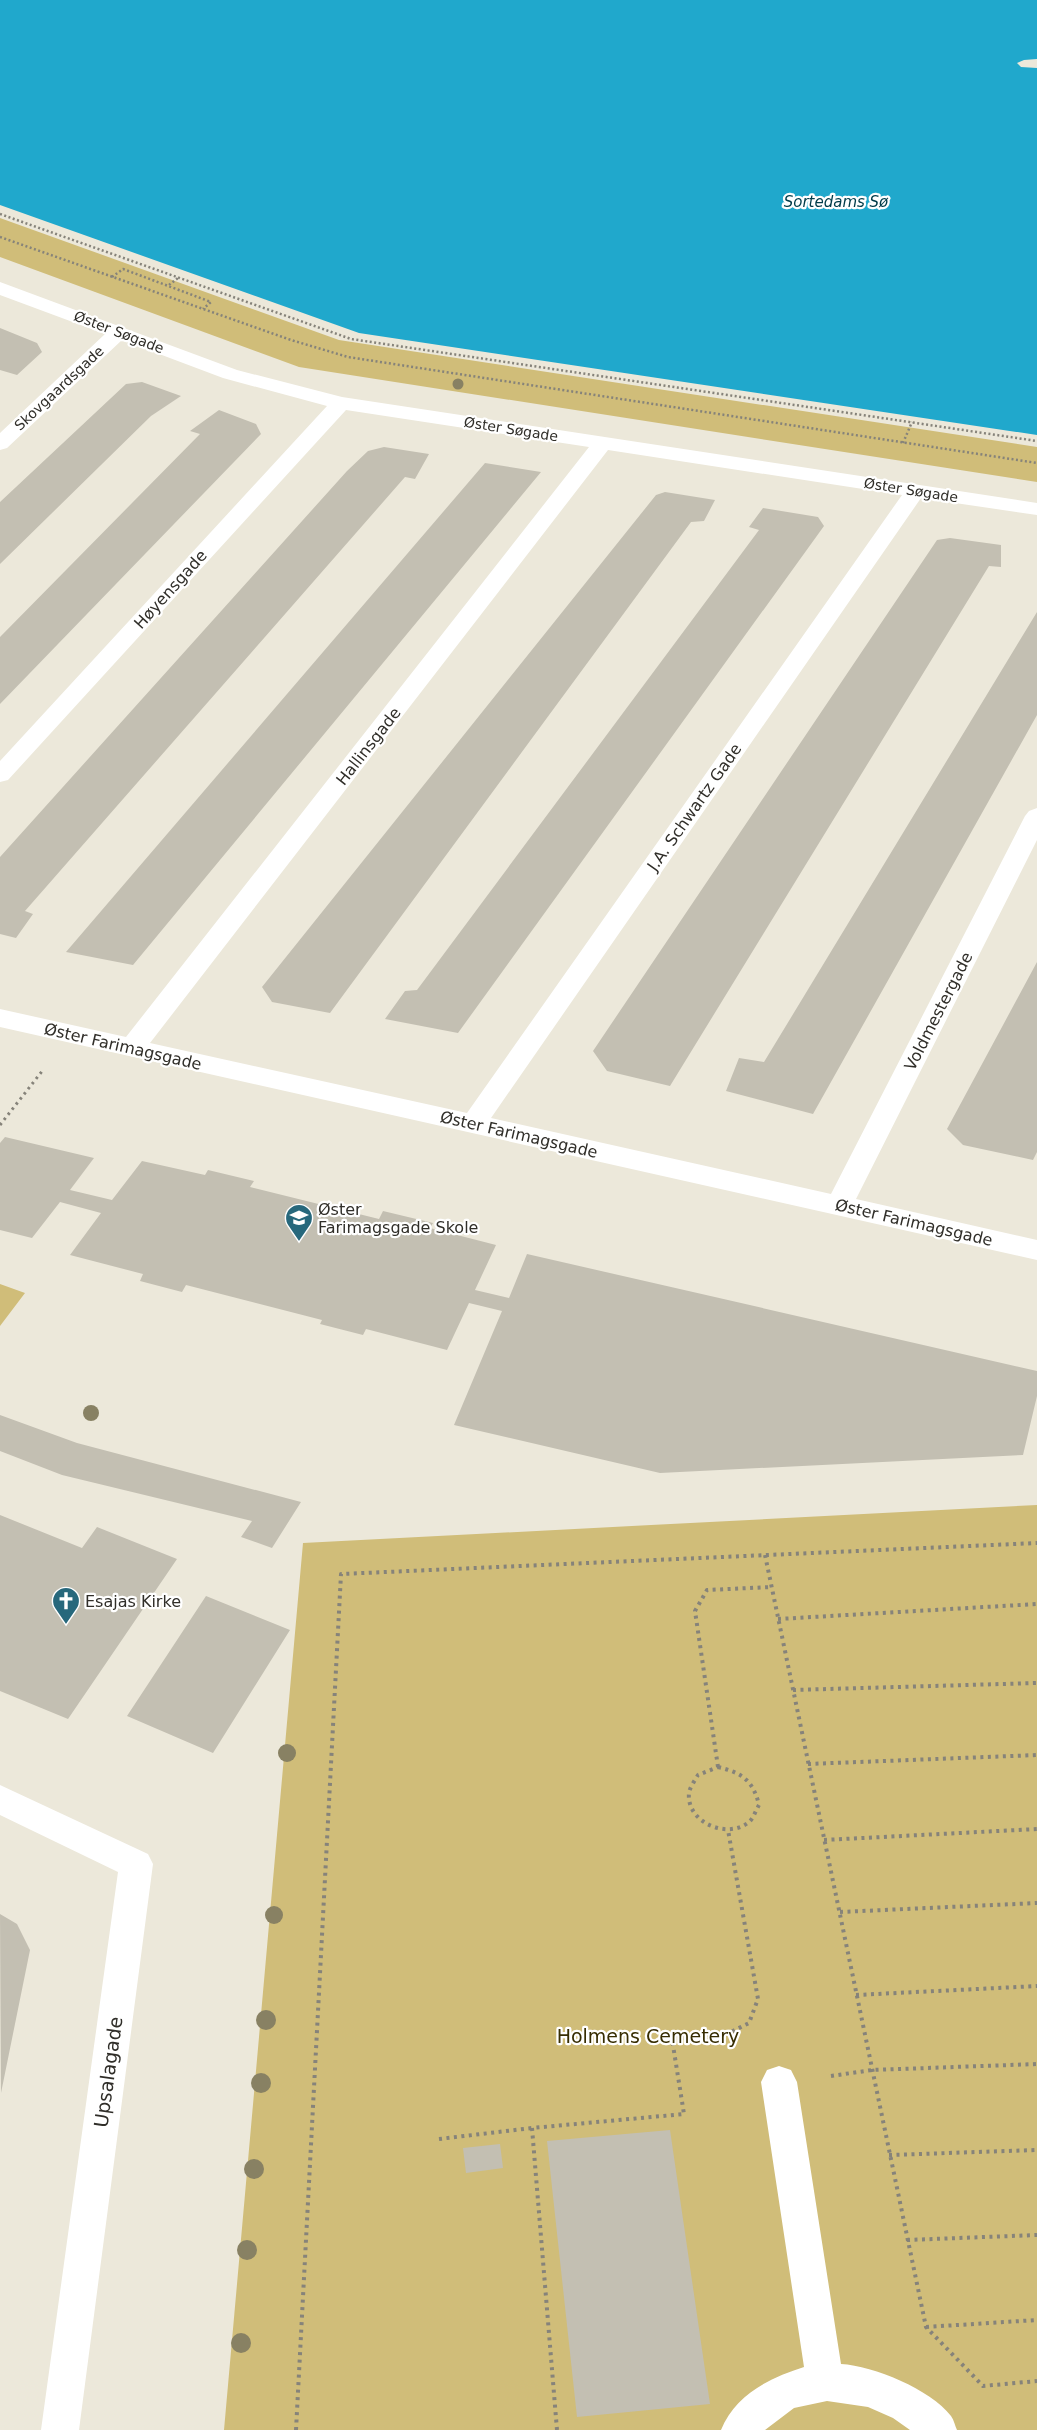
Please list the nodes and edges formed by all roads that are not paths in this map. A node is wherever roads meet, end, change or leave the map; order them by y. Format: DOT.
graph roads {
  1 [pos="0,288"];
  2 [pos="118,332"];
  3 [pos="340,403"];
  4 [pos="603,443"];
  5 [pos="0,444"];
  6 [pos="915,491"];
  7 [pos="1037,509"];
  8 [pos="0,775"];
  9 [pos="1037,816"];
  10 [pos="0,1018"];
  11 [pos="132,1048"];
  12 [pos="473,1124"];
  13 [pos="839,1206"];
  14 [pos="1037,1250"];
  15 [pos="0,1798"];
  16 [pos="779,2082"];
  17 [pos="825,2382"];
  18 [pos="60,2430"];
  19 [pos="740,2430"];
  20 [pos="938,2430"];
  1 -- 2 [label="street, Øster Søgade"];
  2 -- 3 [label="street, Øster Søgade"];
  2 -- 5 [label="street, Skovgaardsgade"];
  3 -- 4 [label="street, Øster Søgade"];
  3 -- 8 [label="street, Høyensgade"];
  4 -- 6 [label="street, Øster Søgade"];
  4 -- 11 [label="street, Hallinsgade"];
  6 -- 7 [label="street, Øster Søgade"];
  6 -- 12 [label="street, J.A. Schwartz Gade"];
  9 -- 13 [label="street, Voldmestergade"];
  10 -- 11 [label="street, Øster Farimagsgade"];
  11 -- 12 [label="street, Øster Farimagsgade"];
  12 -- 13 [label="street, Øster Farimagsgade"];
  13 -- 14 [label="street, Øster Farimagsgade"];
  15 -- 18 [label="street, Upsalagade"];
  16 -- 17 [label="street"];
  17 -- 19 [label="street"];
  17 -- 20 [label="street"];
}
